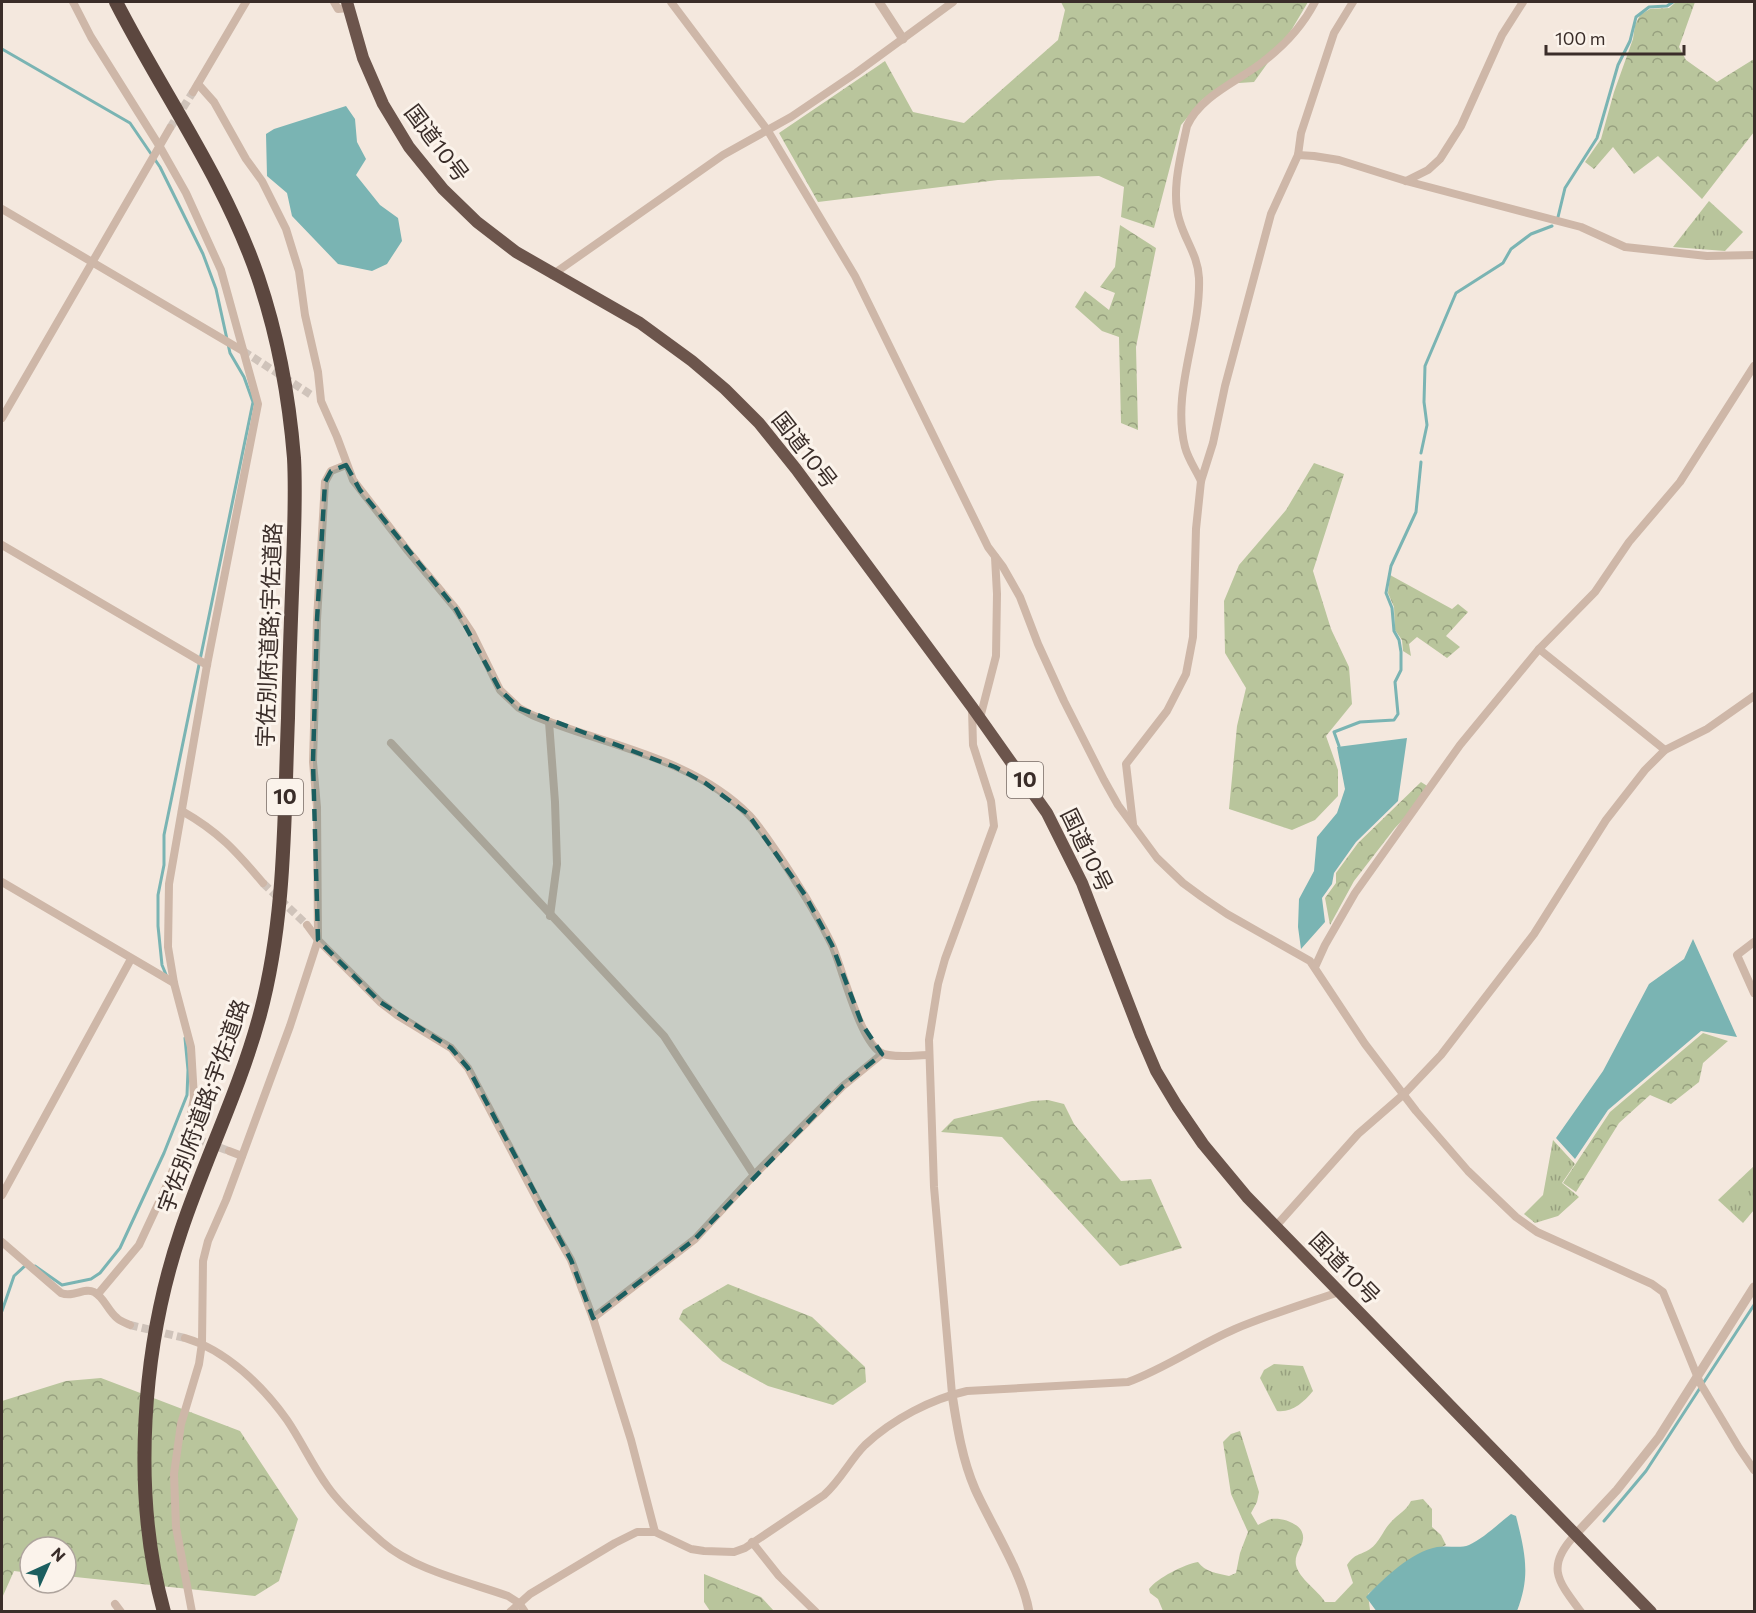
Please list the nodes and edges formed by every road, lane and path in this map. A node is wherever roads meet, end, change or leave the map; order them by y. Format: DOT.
graph roads {
  1 [pos="73,2"];
  2 [pos="116,2"];
  3 [pos="246,2"];
  4 [pos="334,2"];
  5 [pos="670,2"];
  6 [pos="879,2"];
  7 [pos="953,2"];
  8 [pos="1315,2"];
  9 [pos="1353,2"];
  10 [pos="1523,2"];
  11 [pos="347,5"];
  12 [pos="903,39"];
  13 [pos="170,128"];
  14 [pos="768,131"];
  15 [pos="160,147"];
  16 [pos="1298,155"];
  17 [pos="1406,181"];
  18 [pos="2,208"];
  19 [pos="1755,255"];
  20 [pos="92,262"];
  21 [pos="552,274"];
  22 [pos="243,351"];
  23 [pos="1755,366"];
  24 [pos="2,418"];
  25 [pos="346,465"];
  26 [pos="1201,481"];
  27 [pos="2,545"];
  28 [pos="995,557"];
  29 [pos="1539,649"];
  30 [pos="207,665"];
  31 [pos="1755,696"];
  32 [pos="972,707"];
  33 [pos="980,718"];
  34 [pos="549,722"];
  35 [pos="391,743"];
  36 [pos="1665,750"];
  37 [pos="182,811"];
  38 [pos="1132,824"];
  39 [pos="2,882"];
  40 [pos="262,883"];
  41 [pos="550,916"];
  42 [pos="307,925"];
  43 [pos="318,940"];
  44 [pos="1755,942"];
  45 [pos="131,959"];
  46 [pos="1315,967"];
  47 [pos="174,983"];
  48 [pos="1755,993"];
  49 [pos="882,1054"];
  50 [pos="929,1055"];
  51 [pos="1404,1094"];
  52 [pos="187,1134"];
  53 [pos="197,1139"];
  54 [pos="229,1151"];
  55 [pos="242,1156"];
  56 [pos="754,1175"];
  57 [pos="2,1195"];
  58 [pos="1276,1226"];
  59 [pos="2,1242"];
  60 [pos="1755,1287"];
  61 [pos="1339,1292"];
  62 [pos="98,1294"];
  63 [pos="593,1318"];
  64 [pos="130,1326"];
  65 [pos="185,1338"];
  66 [pos="202,1343"];
  67 [pos="1701,1383"];
  68 [pos="952,1394"];
  69 [pos="1755,1470"];
  70 [pos="656,1532"];
  71 [pos="1575,1535"];
  72 [pos="752,1542"];
  73 [pos="519,1603"];
  74 [pos="115,1604"];
  75 [pos="163,1607"];
  76 [pos="121,1611"];
  77 [pos="192,1611"];
  78 [pos="510,1611"];
  79 [pos="525,1611"];
  80 [pos="816,1611"];
  81 [pos="1029,1611"];
  82 [pos="1581,1611"];
  83 [pos="1651,1611"];
  1 -- 15 [label="street"];
  2 -- 75 [label="highway, 宇佐別府道路;宇佐道路 / 10"];
  3 -- 25 [label="street"];
  4 -- 11 [label="street"];
  5 -- 14 [label="street"];
  6 -- 12 [label="street"];
  7 -- 12 [label="street"];
  8 -- 26 [label="street"];
  9 -- 16 [label="street"];
  10 -- 17 [label="street"];
  11 -- 21 [label="highway, 国道10号 / 10"];
  12 -- 14 [label="street"];
  13 -- 15 [label="street"];
  14 -- 21 [label="street"];
  14 -- 28 [label="street"];
  15 -- 20 [label="street"];
  15 -- 22 [label="street"];
  16 -- 17 [label="street"];
  16 -- 26 [label="street"];
  17 -- 19 [label="street"];
  18 -- 20 [label="street"];
  20 -- 22 [label="street"];
  20 -- 24 [label="street"];
  21 -- 32 [label="highway, 国道10号 / 10"];
  22 -- 30 [label="street"];
  23 -- 29 [label="street"];
  25 -- 34 [label="street"];
  25 -- 43 [label="street"];
  26 -- 38 [label="street"];
  27 -- 30 [label="street"];
  28 -- 33 [label="street"];
  28 -- 38 [label="street"];
  29 -- 36 [label="street"];
  29 -- 46 [label="street"];
  30 -- 37 [label="street"];
  31 -- 36 [label="street"];
  32 -- 33 [label="highway, 国道10号 / 10"];
  32 -- 50 [label="street"];
  33 -- 58 [label="highway, 国道10号 / 10"];
  34 -- 41 [label="street"];
  34 -- 49 [label="street"];
  35 -- 41 [label="street"];
  36 -- 51 [label="street"];
  37 -- 40 [label="street"];
  37 -- 47 [label="street"];
  38 -- 46 [label="street"];
  39 -- 45 [label="street"];
  41 -- 56 [label="street"];
  42 -- 43 [label="street"];
  43 -- 55 [label="street"];
  43 -- 63 [label="street"];
  44 -- 48 [label="street"];
  45 -- 47 [label="street"];
  45 -- 57 [label="street"];
  46 -- 51 [label="street"];
  47 -- 52 [label="street"];
  49 -- 50 [label="street"];
  49 -- 56 [label="street"];
  50 -- 68 [label="street"];
  51 -- 58 [label="street"];
  51 -- 67 [label="street"];
  52 -- 53 [label="street"];
  52 -- 62 [label="street"];
  54 -- 55 [label="street"];
  55 -- 66 [label="street"];
  56 -- 63 [label="street"];
  58 -- 61 [label="highway, 国道10号 / 10"];
  59 -- 62 [label="street"];
  60 -- 67 [label="street"];
  61 -- 68 [label="street"];
  61 -- 71 [label="highway, 国道10号 / 10"];
  62 -- 64 [label="street"];
  63 -- 70 [label="street"];
  65 -- 66 [label="street"];
  66 -- 73 [label="street"];
  66 -- 77 [label="street"];
  67 -- 69 [label="street"];
  67 -- 71 [label="street"];
  68 -- 72 [label="street"];
  68 -- 81 [label="street"];
  70 -- 72 [label="street"];
  70 -- 73 [label="street"];
  71 -- 82 [label="street"];
  71 -- 83 [label="highway, 国道10号 / 10"];
  72 -- 80 [label="street"];
  73 -- 78 [label="street"];
  73 -- 79 [label="street"];
  74 -- 76 [label="street"];
}
